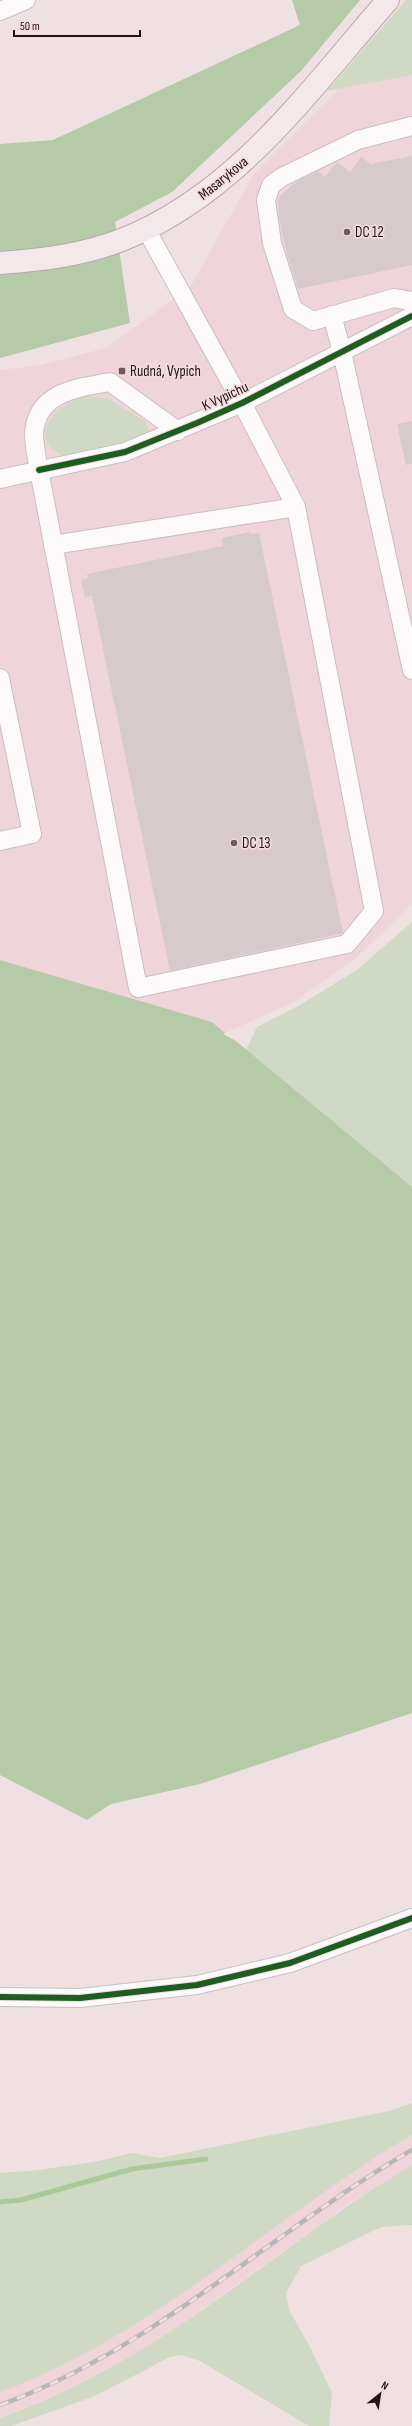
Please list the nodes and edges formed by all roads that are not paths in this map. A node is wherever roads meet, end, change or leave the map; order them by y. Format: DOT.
graph roads {
  1 [pos="26,0"];
  2 [pos="388,0"];
  3 [pos="0,11"];
  4 [pos="412,126"];
  5 [pos="146,229"];
  6 [pos="0,263"];
  7 [pos="412,301"];
  8 [pos="332,315"];
  9 [pos="412,316"];
  10 [pos="342,352"];
  11 [pos="242,402"];
  12 [pos="178,431"];
  13 [pos="39,470"];
  14 [pos="0,479"];
  15 [pos="296,507"];
  16 [pos="53,545"];
  17 [pos="412,670"];
  18 [pos="0,678"];
  19 [pos="0,841"];
  20 [pos="412,1918"];
  21 [pos="0,1997"];
  1 -- 3 [label="street"];
  2 -- 5 [label="main road, Masarykova"];
  4 -- 8 [label="street"];
  5 -- 6 [label="main road, Masarykova"];
  5 -- 11 [label="street, K Vypichu"];
  7 -- 8 [label="street"];
  8 -- 10 [label="street"];
  9 -- 10 [label="street, K Vypichu"];
  10 -- 11 [label="street, K Vypichu"];
  10 -- 17 [label="street"];
  11 -- 12 [label="street, K Vypichu"];
  11 -- 15 [label="street"];
  12 -- 13 [label="street, K Vypichu"];
  12 -- 13 [label="street"];
  13 -- 14 [label="street, K Vypichu"];
  13 -- 16 [label="street"];
  15 -- 16 [label="street"];
  15 -- 16 [label="street"];
  18 -- 19 [label="street"];
  20 -- 21 [label="street"];
}
